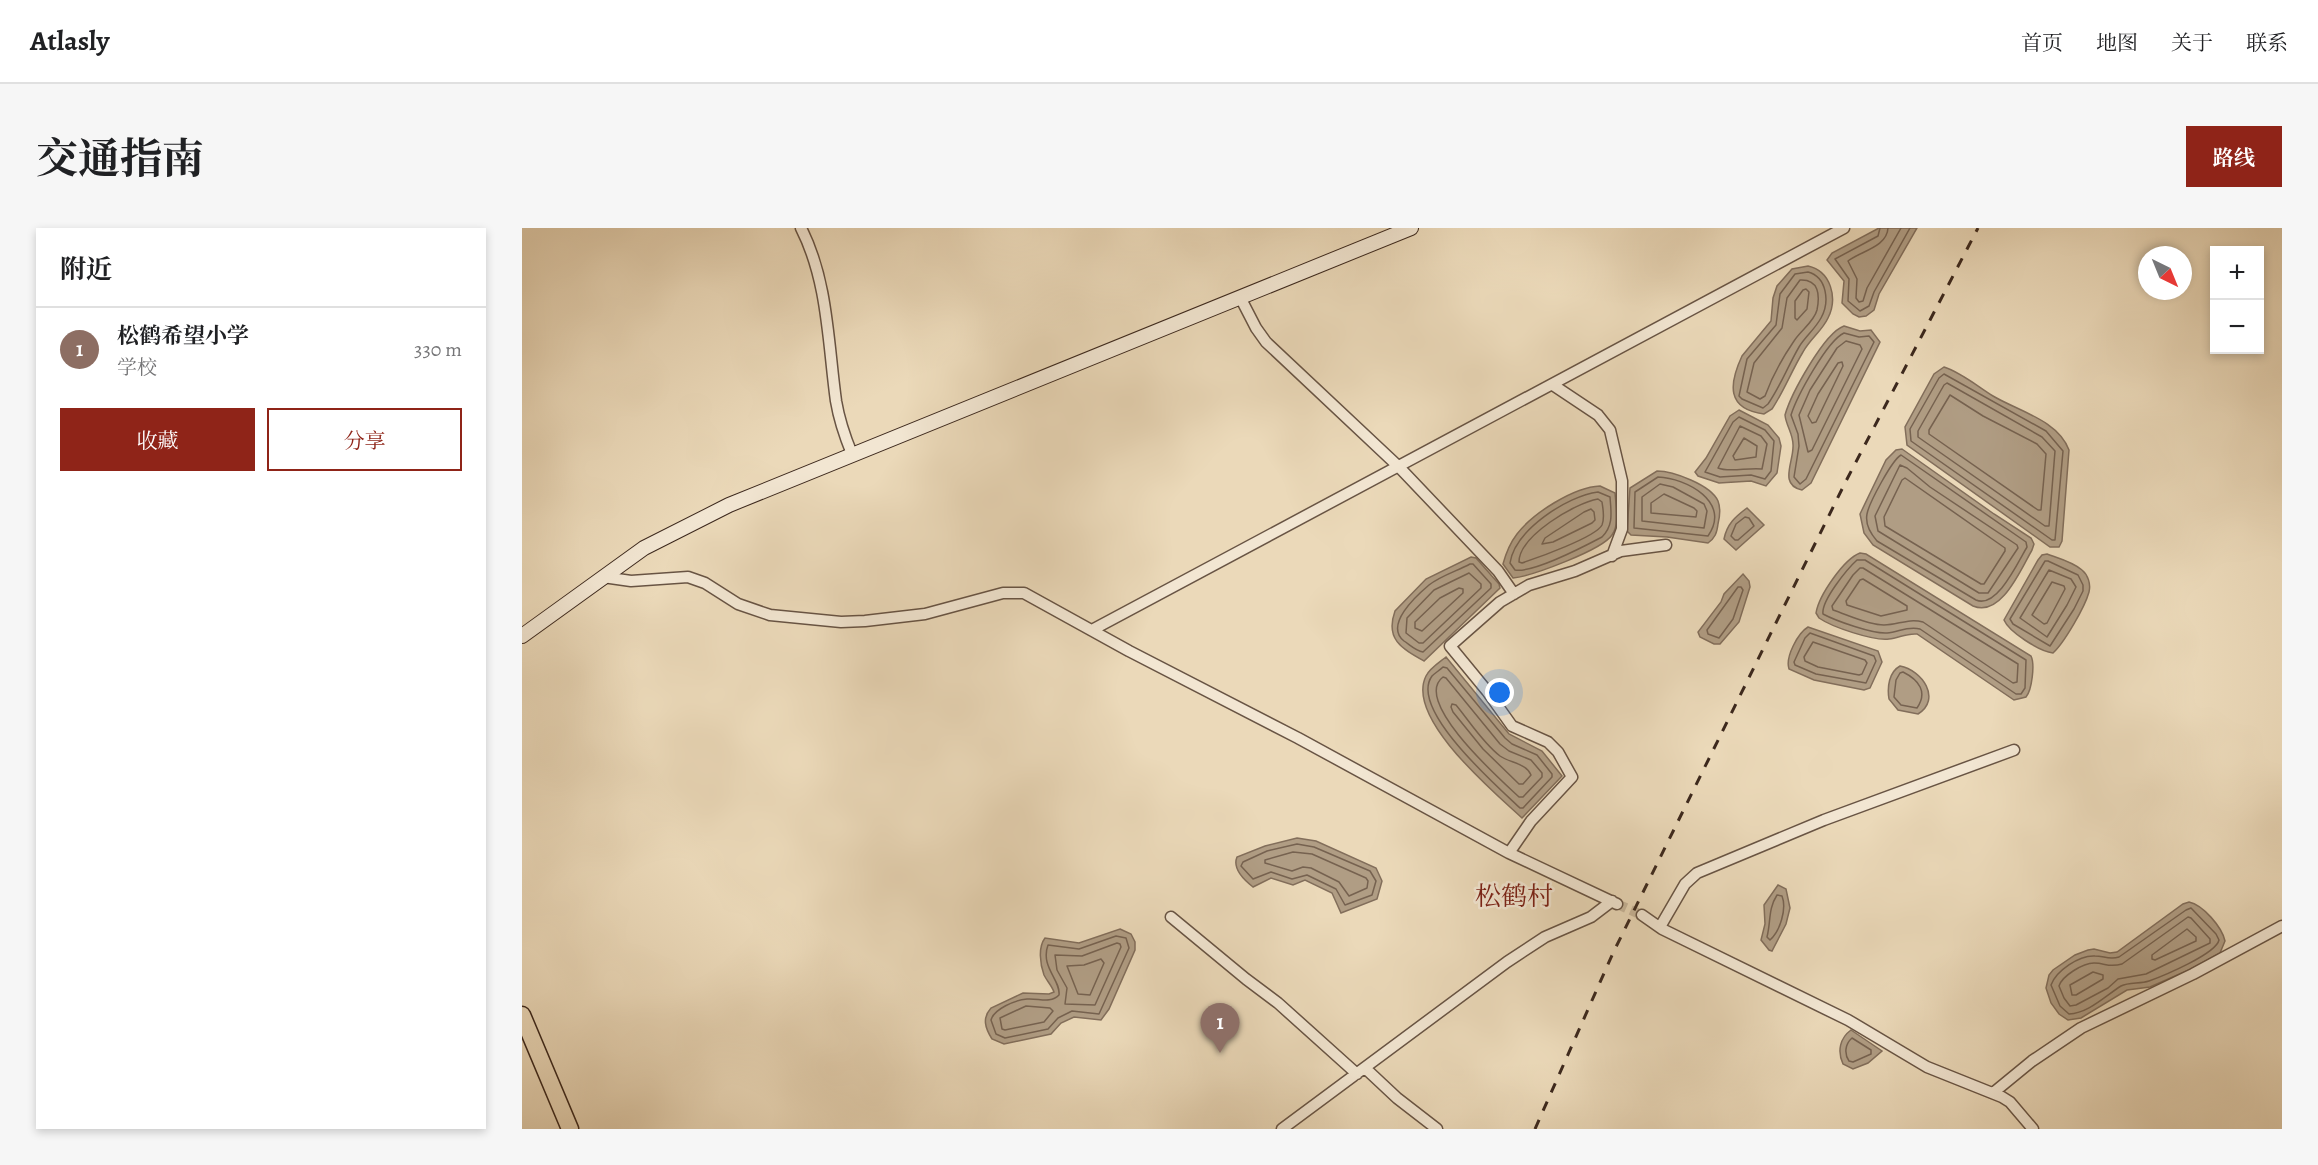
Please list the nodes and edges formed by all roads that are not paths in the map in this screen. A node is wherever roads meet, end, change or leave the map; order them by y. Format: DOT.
graph roads {
  1 [pos="801,228"];
  2 [pos="1411,228"];
  3 [pos="1845,228"];
  4 [pos="1240,297"];
  5 [pos="1553,385"];
  6 [pos="852,454"];
  7 [pos="1399,467"];
  8 [pos="1666,545"];
  9 [pos="1612,556"];
  10 [pos="603,577"];
  11 [pos="1514,594"];
  12 [pos="1092,630"];
  13 [pos="522,636"];
  14 [pos="2014,750"];
  15 [pos="1509,853"];
  16 [pos="1642,915"];
  17 [pos="1171,917"];
  18 [pos="2282,926"];
  19 [pos="1660,927"];
  20 [pos="522,1015"];
  21 [pos="1361,1071"];
  22 [pos="1992,1093"];
  23 [pos="570,1129"];
  24 [pos="1282,1129"];
  25 [pos="1437,1129"];
  26 [pos="2033,1129"];
  1 -- 6 [label="street"];
  2 -- 4 [label="main road"];
  3 -- 5 [label="street"];
  4 -- 6 [label="main road"];
  4 -- 7 [label="street"];
  5 -- 7 [label="street"];
  5 -- 9 [label="street"];
  6 -- 10 [label="main road"];
  7 -- 11 [label="street"];
  7 -- 12 [label="street"];
  8 -- 9 [label="street"];
  9 -- 11 [label="street"];
  10 -- 12 [label="street"];
  10 -- 13 [label="main road"];
  11 -- 15 [label="street"];
  12 -- 15 [label="street"];
  14 -- 19 [label="street"];
  15 -- 21 [label="street"];
  16 -- 19 [label="street"];
  17 -- 21 [label="street"];
  18 -- 22 [label="street"];
  19 -- 22 [label="street"];
  20 -- 23 [label="highway"];
  21 -- 24 [label="street"];
  21 -- 25 [label="street"];
  22 -- 26 [label="street"];
}
